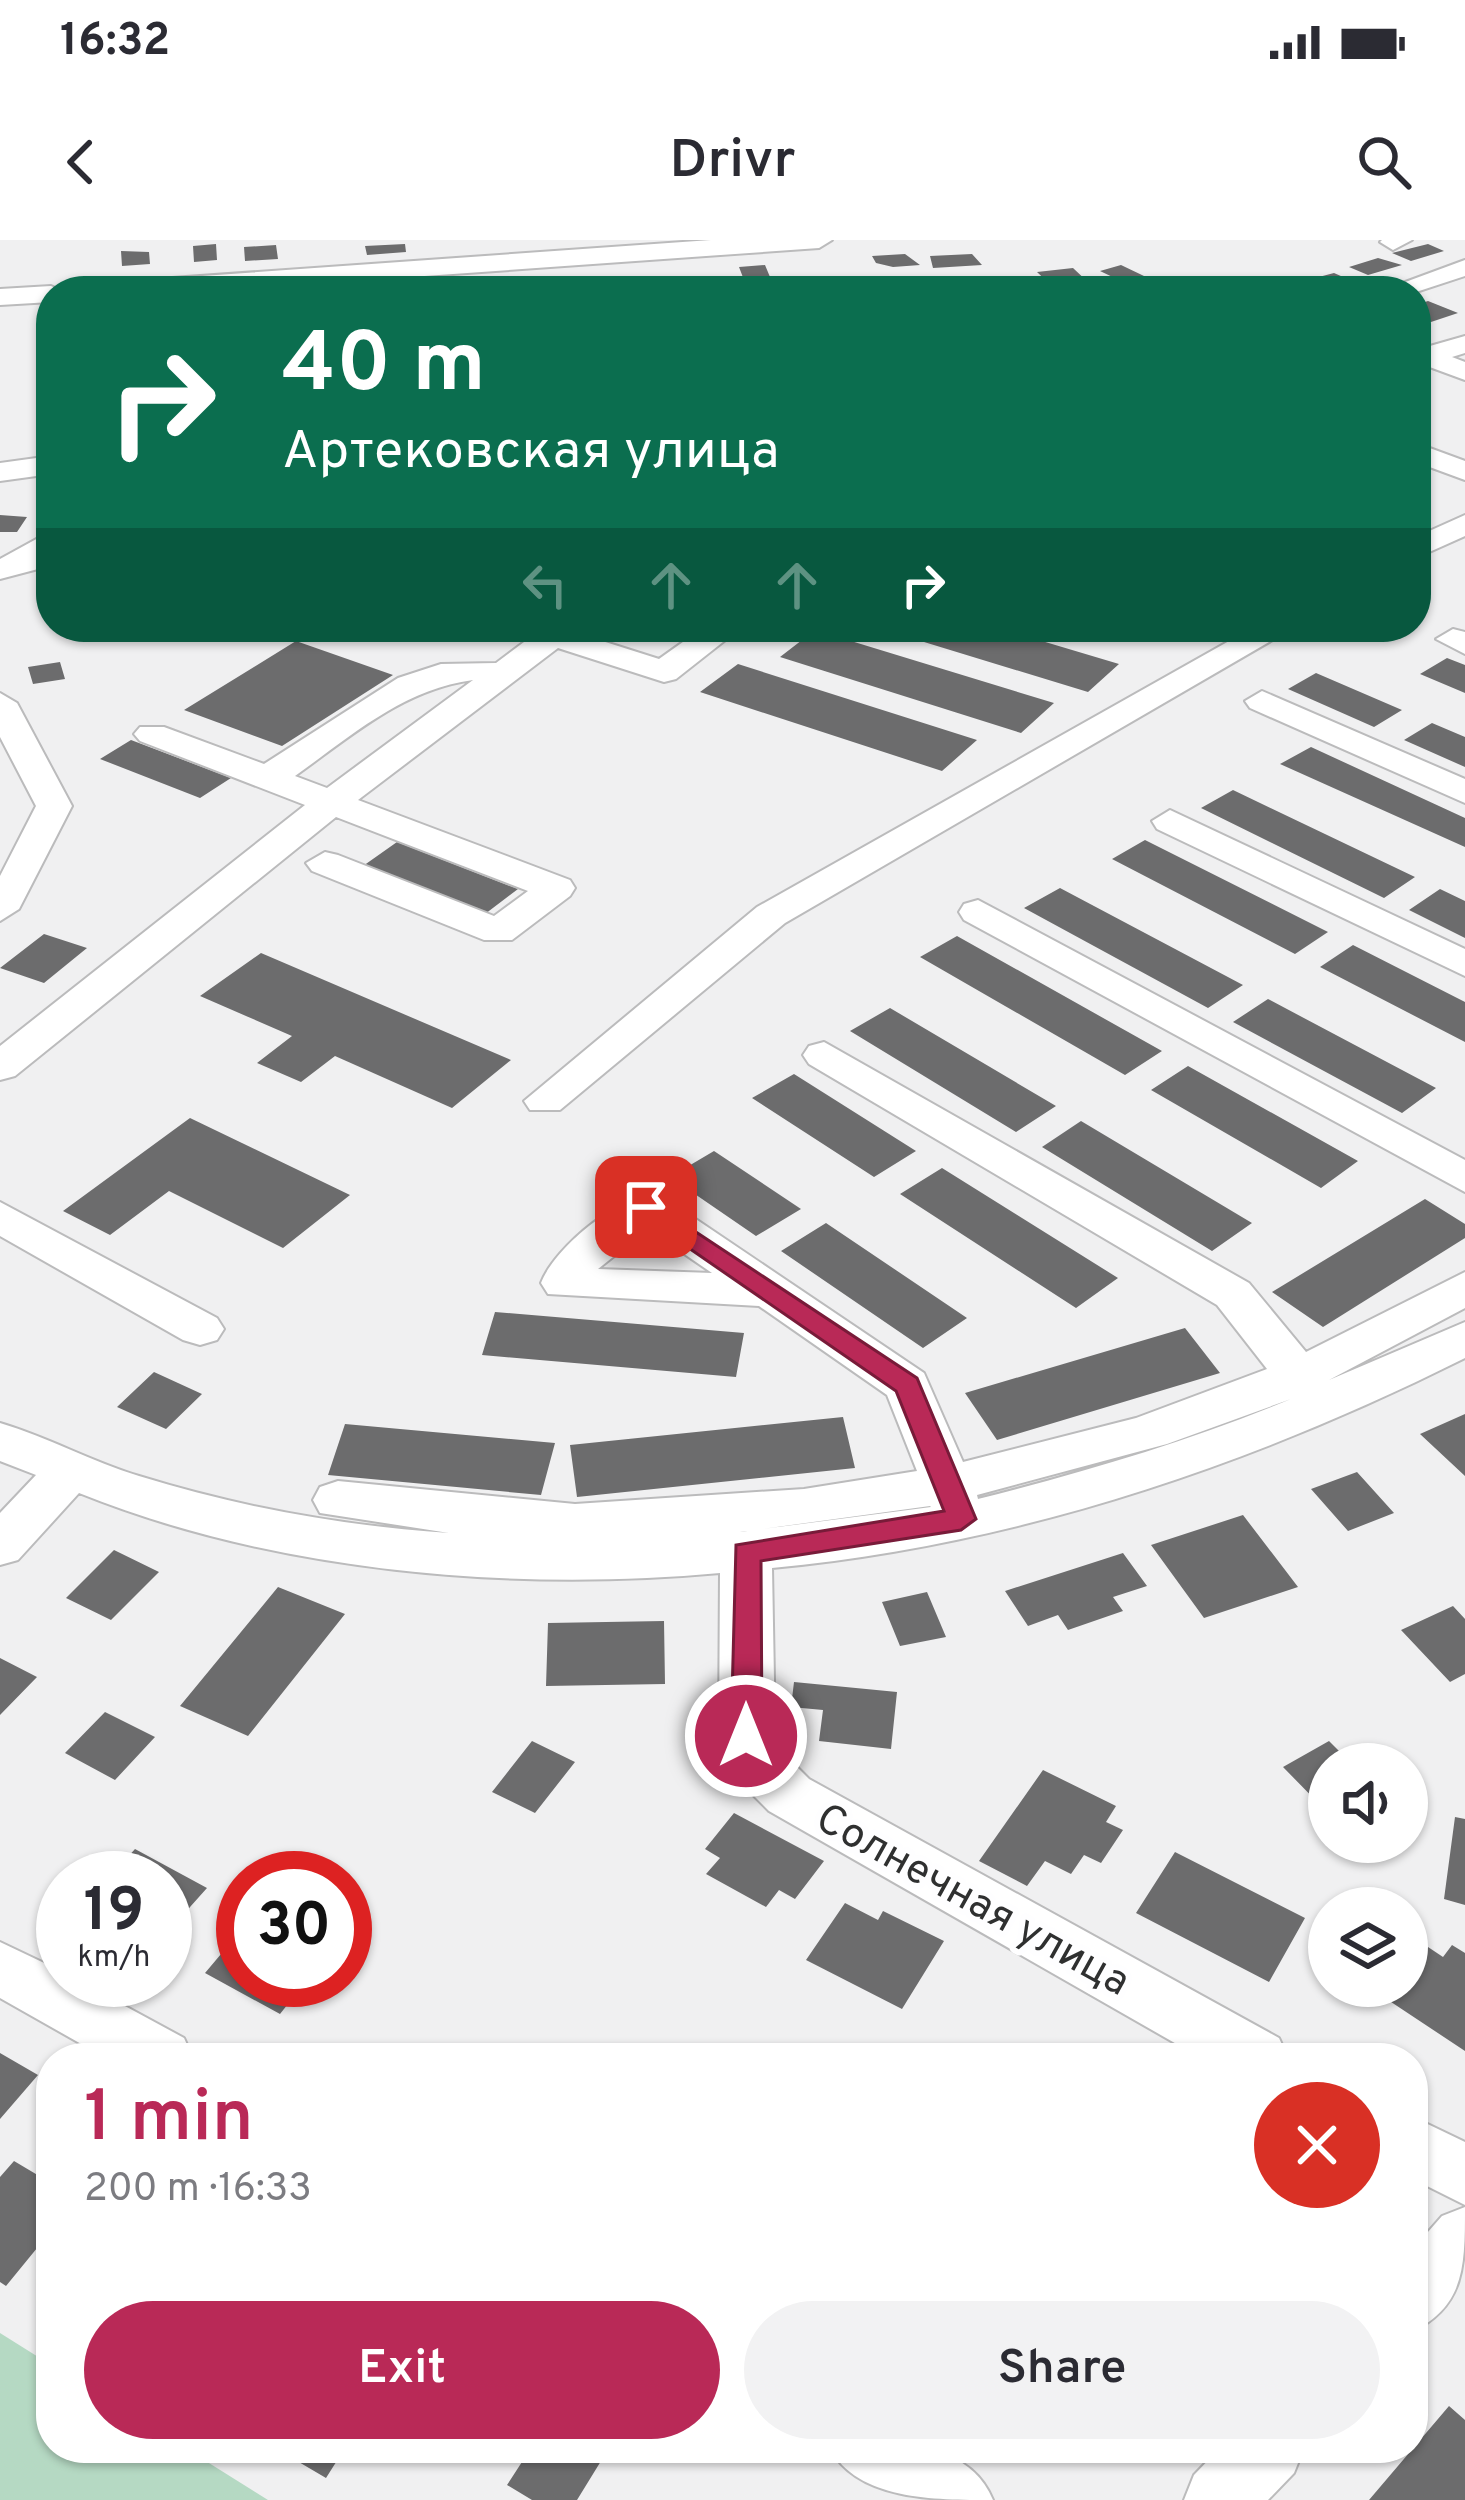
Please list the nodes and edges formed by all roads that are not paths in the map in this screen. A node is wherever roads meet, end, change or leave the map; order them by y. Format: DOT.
graph roads {
  1 [pos="819,240"];
  2 [pos="1465,268"];
  3 [pos="314,276"];
  4 [pos="1431,279"];
  5 [pos="36,295"];
  6 [pos="0,298"];
  7 [pos="1465,344"];
  8 [pos="1431,354"];
  9 [pos="1431,358"];
  10 [pos="1465,372"];
  11 [pos="1431,458"];
  12 [pos="36,467"];
  13 [pos="1465,471"];
  14 [pos="0,472"];
  15 [pos="1465,524"];
  16 [pos="1431,541"];
  17 [pos="36,554"];
  18 [pos="0,569"];
  19 [pos="545,642"];
  20 [pos="585,642"];
  21 [pos="705,642"];
  22 [pos="1252,642"];
  23 [pos="502,674"];
  24 [pos="1262,701"];
  25 [pos="0,703"];
  26 [pos="152,734"];
  27 [pos="268,778"];
  28 [pos="1465,792"];
  29 [pos="332,802"];
  30 [pos="1170,821"];
  31 [pos="325,863"];
  32 [pos="0,909"];
  33 [pos="978,912"];
  34 [pos="1465,964"];
  35 [pos="824,1055"];
  36 [pos="0,1067"];
  37 [pos="545,1102"];
  38 [pos="1465,1178"];
  39 [pos="0,1217"];
  40 [pos="1465,1288"];
  41 [pos="770,1292"];
  42 [pos="200,1329"];
  43 [pos="1465,1338"];
  44 [pos="1312,1392"];
  45 [pos="0,1441"];
  46 [pos="67,1474"];
  47 [pos="338,1500"];
  48 [pos="954,1502"];
  49 [pos="569,1540"];
  50 [pos="0,1546"];
  51 [pos="746,1552"];
  52 [pos="0,1968"];
  53 [pos="134,2043"];
  54 [pos="1230,2043"];
  55 [pos="1428,2154"];
  56 [pos="1465,2175"];
  57 [pos="1465,2238"];
  58 [pos="1428,2281"];
  59 [pos="892,2463"];
  60 [pos="958,2500"];
  1 -- 3 [label="street"];
  2 -- 4 [label="street"];
  5 -- 6 [label="street"];
  7 -- 8 [label="street"];
  9 -- 10 [label="street"];
  11 -- 13 [label="street"];
  12 -- 14 [label="street"];
  15 -- 16 [label="street"];
  17 -- 18 [label="street"];
  19 -- 23 [label="street"];
  20 -- 21 [label="street"];
  22 -- 37 [label="street"];
  23 -- 27 [label="street"];
  23 -- 29 [label="street"];
  24 -- 28 [label="street"];
  25 -- 32 [label="street"];
  26 -- 27 [label="street"];
  27 -- 29 [label="street"];
  29 -- 31 [label="street"];
  29 -- 36 [label="street"];
  30 -- 34 [label="street"];
  33 -- 38 [label="street"];
  35 -- 44 [label="street"];
  39 -- 42 [label="street"];
  40 -- 44 [label="street"];
  41 -- 48 [label="street"];
  43 -- 44 [label="street"];
  44 -- 48 [label="street"];
  45 -- 46 [label="street"];
  46 -- 49 [label="street"];
  46 -- 50 [label="street"];
  47 -- 49 [label="street"];
  48 -- 49 [label="street"];
  48 -- 51 [label="street"];
  49 -- 51 [label="street"];
  51 -- 54 [label="street, Солнечная улица"];
  52 -- 53 [label="street"];
  55 -- 56 [label="street"];
  57 -- 58 [label="street"];
  59 -- 60 [label="street"];
}
